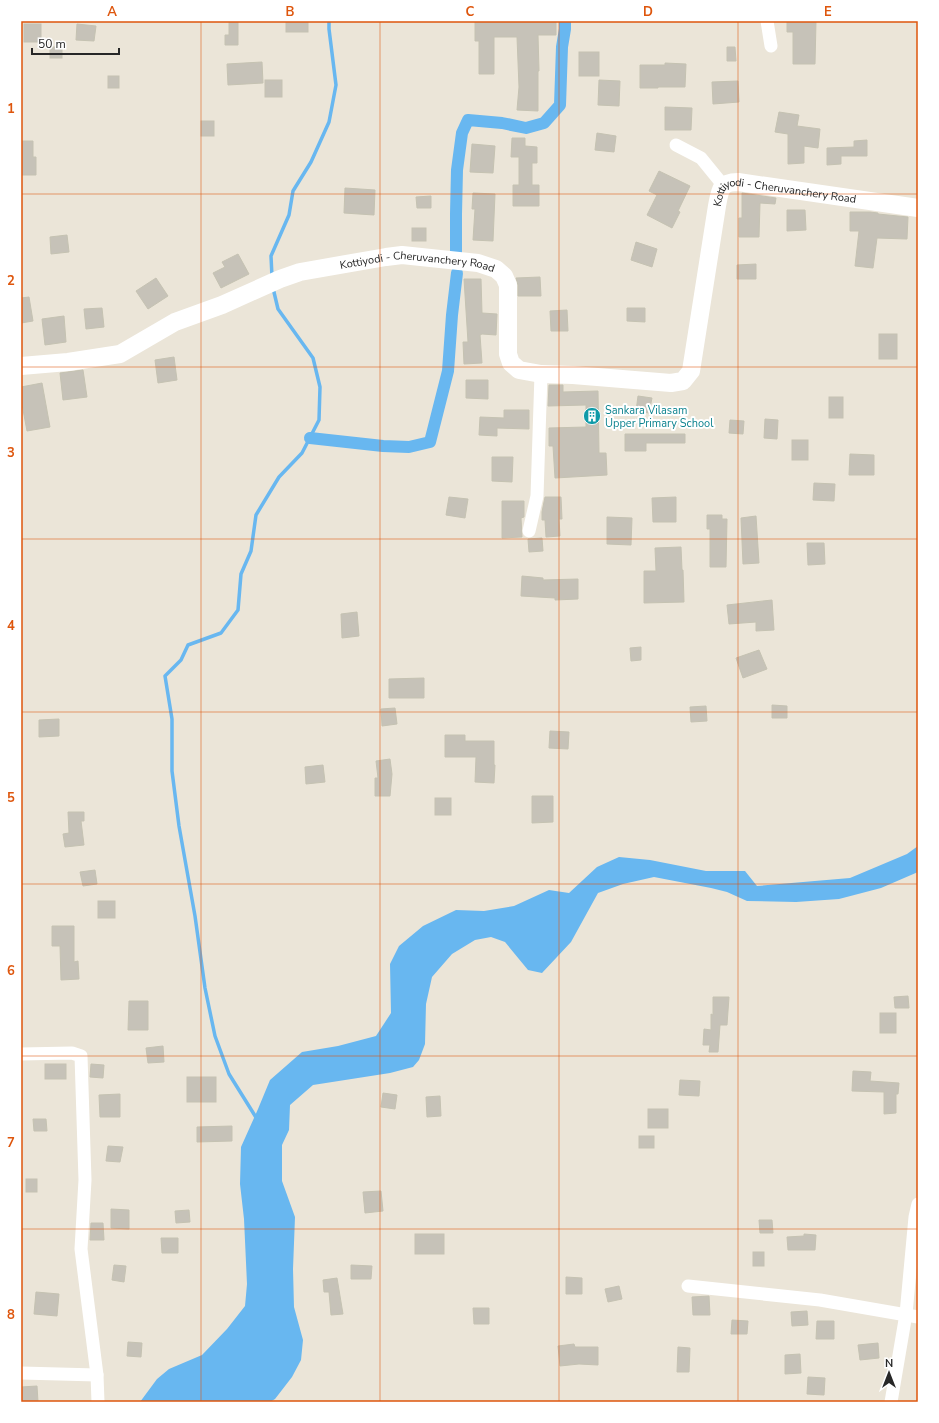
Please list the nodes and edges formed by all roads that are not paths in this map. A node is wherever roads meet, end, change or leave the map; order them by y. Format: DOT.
graph roads {
  1 [pos="768,21"];
  2 [pos="771,46"];
  3 [pos="676,145"];
  4 [pos="723,185"];
  5 [pos="918,208"];
  6 [pos="21,366"];
  7 [pos="541,374"];
  8 [pos="529,531"];
  9 [pos="21,1054"];
  10 [pos="918,1204"];
  11 [pos="688,1286"];
  12 [pos="912,1316"];
  13 [pos="21,1373"];
  14 [pos="97,1375"];
  15 [pos="98,1402"];
  16 [pos="891,1402"];
  1 -- 2 [label="street"];
  3 -- 4 [label="street"];
  4 -- 5 [label="main road, Kottiyodi - Cheruvanchery Road"];
  4 -- 7 [label="main road, Kottiyodi - Cheruvanchery Road"];
  6 -- 7 [label="main road, Kottiyodi - Cheruvanchery Road"];
  7 -- 8 [label="street"];
  9 -- 14 [label="street"];
  10 -- 12 [label="street"];
  11 -- 12 [label="street"];
  12 -- 16 [label="street"];
  13 -- 14 [label="street"];
  14 -- 15 [label="street"];
}
